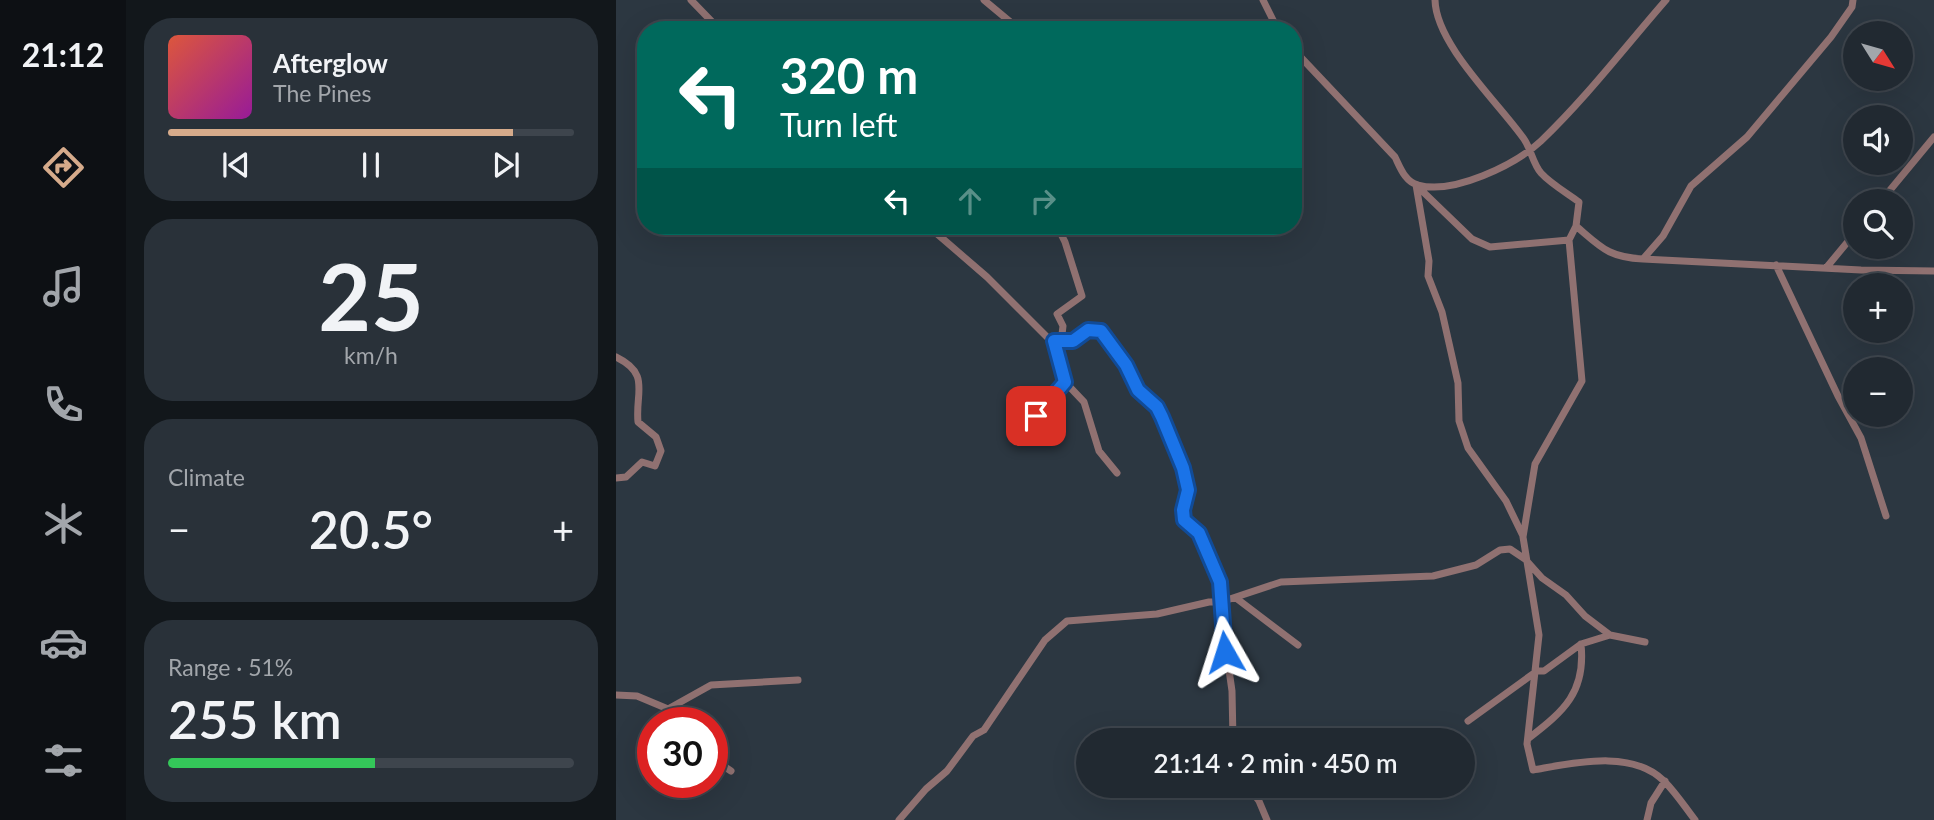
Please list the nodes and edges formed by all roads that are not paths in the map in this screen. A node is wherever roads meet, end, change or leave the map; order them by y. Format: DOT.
graph roads {
  1 [pos="691,0"];
  2 [pos="984,0"];
  3 [pos="1263,0"];
  4 [pos="1435,0"];
  5 [pos="1666,0"];
  6 [pos="1853,0"];
  7 [pos="711,21"];
  8 [pos="1009,21"];
  9 [pos="1274,21"];
  10 [pos="1302,59"];
  11 [pos="1934,136"];
  12 [pos="1530,148"];
  13 [pos="1416,185"];
  14 [pos="1891,189"];
  15 [pos="1576,226"];
  16 [pos="939,235"];
  17 [pos="1062,235"];
  18 [pos="1569,240"];
  19 [pos="1843,247"];
  20 [pos="1643,259"];
  21 [pos="1776,265"];
  22 [pos="1826,268"];
  23 [pos="1934,271"];
  24 [pos="1057,342"];
  25 [pos="616,357"];
  26 [pos="1065,382"];
  27 [pos="1015,437"];
  28 [pos="1117,473"];
  29 [pos="616,478"];
  30 [pos="1886,516"];
  31 [pos="1523,537"];
  32 [pos="1525,559"];
  33 [pos="1236,598"];
  34 [pos="1221,602"];
  35 [pos="1610,635"];
  36 [pos="1645,642"];
  37 [pos="1581,644"];
  38 [pos="1298,645"];
  39 [pos="1537,671"];
  40 [pos="798,680"];
  41 [pos="616,695"];
  42 [pos="663,707"];
  43 [pos="672,707"];
  44 [pos="1468,721"];
  45 [pos="1233,728"];
  46 [pos="1528,739"];
  47 [pos="728,769"];
  48 [pos="731,771"];
  49 [pos="1665,781"];
  50 [pos="1257,798"];
  51 [pos="899,820"];
  52 [pos="1266,820"];
  53 [pos="1647,820"];
  54 [pos="1695,820"];
  1 -- 7 [label="street"];
  2 -- 8 [label="street"];
  3 -- 9 [label="street"];
  4 -- 12 [label="street"];
  5 -- 12 [label="street"];
  6 -- 20 [label="street"];
  10 -- 13 [label="street"];
  11 -- 14 [label="street"];
  12 -- 13 [label="street"];
  12 -- 15 [label="street"];
  13 -- 18 [label="street"];
  13 -- 31 [label="street"];
  15 -- 18 [label="street"];
  15 -- 20 [label="street"];
  16 -- 24 [label="street"];
  17 -- 24 [label="street"];
  18 -- 31 [label="street"];
  19 -- 22 [label="street"];
  20 -- 21 [label="street"];
  21 -- 22 [label="street"];
  21 -- 30 [label="street"];
  22 -- 23 [label="street"];
  24 -- 26 [label="street"];
  24 -- 34 [label="street"];
  25 -- 29 [label="street"];
  26 -- 27 [label="street"];
  26 -- 28 [label="street"];
  31 -- 32 [label="street"];
  32 -- 33 [label="street"];
  32 -- 35 [label="street"];
  32 -- 39 [label="street"];
  33 -- 34 [label="street"];
  33 -- 38 [label="street"];
  34 -- 45 [label="street"];
  34 -- 51 [label="street"];
  35 -- 36 [label="street"];
  35 -- 37 [label="street"];
  37 -- 39 [label="street"];
  37 -- 46 [label="street"];
  39 -- 44 [label="street"];
  39 -- 46 [label="street"];
  40 -- 43 [label="street"];
  41 -- 42 [label="street"];
  46 -- 49 [label="street"];
  47 -- 48 [label="street"];
  49 -- 53 [label="street"];
  49 -- 54 [label="street"];
  50 -- 52 [label="street"];
}
